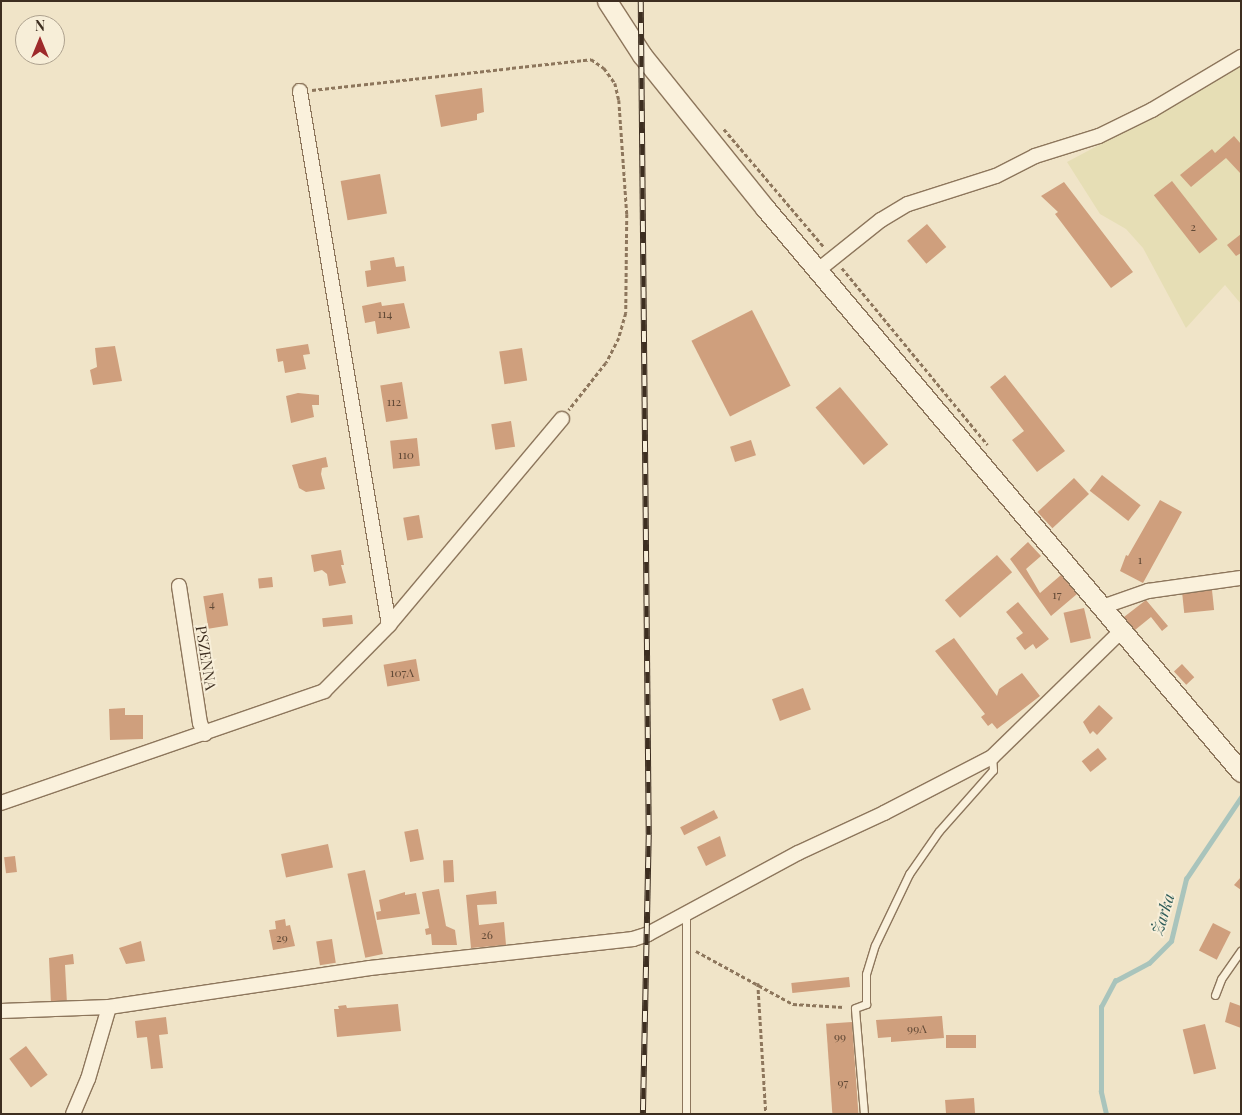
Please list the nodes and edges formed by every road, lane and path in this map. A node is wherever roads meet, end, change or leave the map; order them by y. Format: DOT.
graph roads {
  1 [pos="607,1"];
  2 [pos="1241,57"];
  3 [pos="300,91"];
  4 [pos="817,271"];
  5 [pos="562,419"];
  6 [pos="1241,578"];
  7 [pos="179,586"];
  8 [pos="1102,607"];
  9 [pos="389,624"];
  10 [pos="1120,631"];
  11 [pos="205,734"];
  12 [pos="992,756"];
  13 [pos="1241,772"];
  14 [pos="1,803"];
  15 [pos="686,913"];
  16 [pos="686,945"];
  17 [pos="1241,950"];
  18 [pos="758,983"];
  19 [pos="1215,995"];
  20 [pos="109,1007"];
  21 [pos="855,1008"];
  22 [pos="1,1011"];
  23 [pos="73,1114"];
  24 [pos="686,1114"];
  25 [pos="766,1114"];
  26 [pos="864,1114"];
  1 -- 4 [label="main road"];
  2 -- 4 [label="street"];
  3 -- 5 [label="path"];
  3 -- 9 [label="street"];
  4 -- 8 [label="main road"];
  5 -- 9 [label="street"];
  6 -- 8 [label="street"];
  7 -- 11 [label="street, PSZENNA"];
  8 -- 10 [label="main road"];
  9 -- 11 [label="street"];
  10 -- 12 [label="street"];
  10 -- 13 [label="main road"];
  11 -- 14 [label="street"];
  12 -- 15 [label="street"];
  12 -- 21 [label="lane"];
  15 -- 16 [label="lane"];
  15 -- 20 [label="street"];
  16 -- 18 [label="path"];
  16 -- 24 [label="lane"];
  17 -- 19 [label="lane"];
  18 -- 21 [label="path"];
  18 -- 25 [label="path"];
  20 -- 22 [label="street"];
  20 -- 23 [label="street"];
  21 -- 26 [label="lane"];
}
